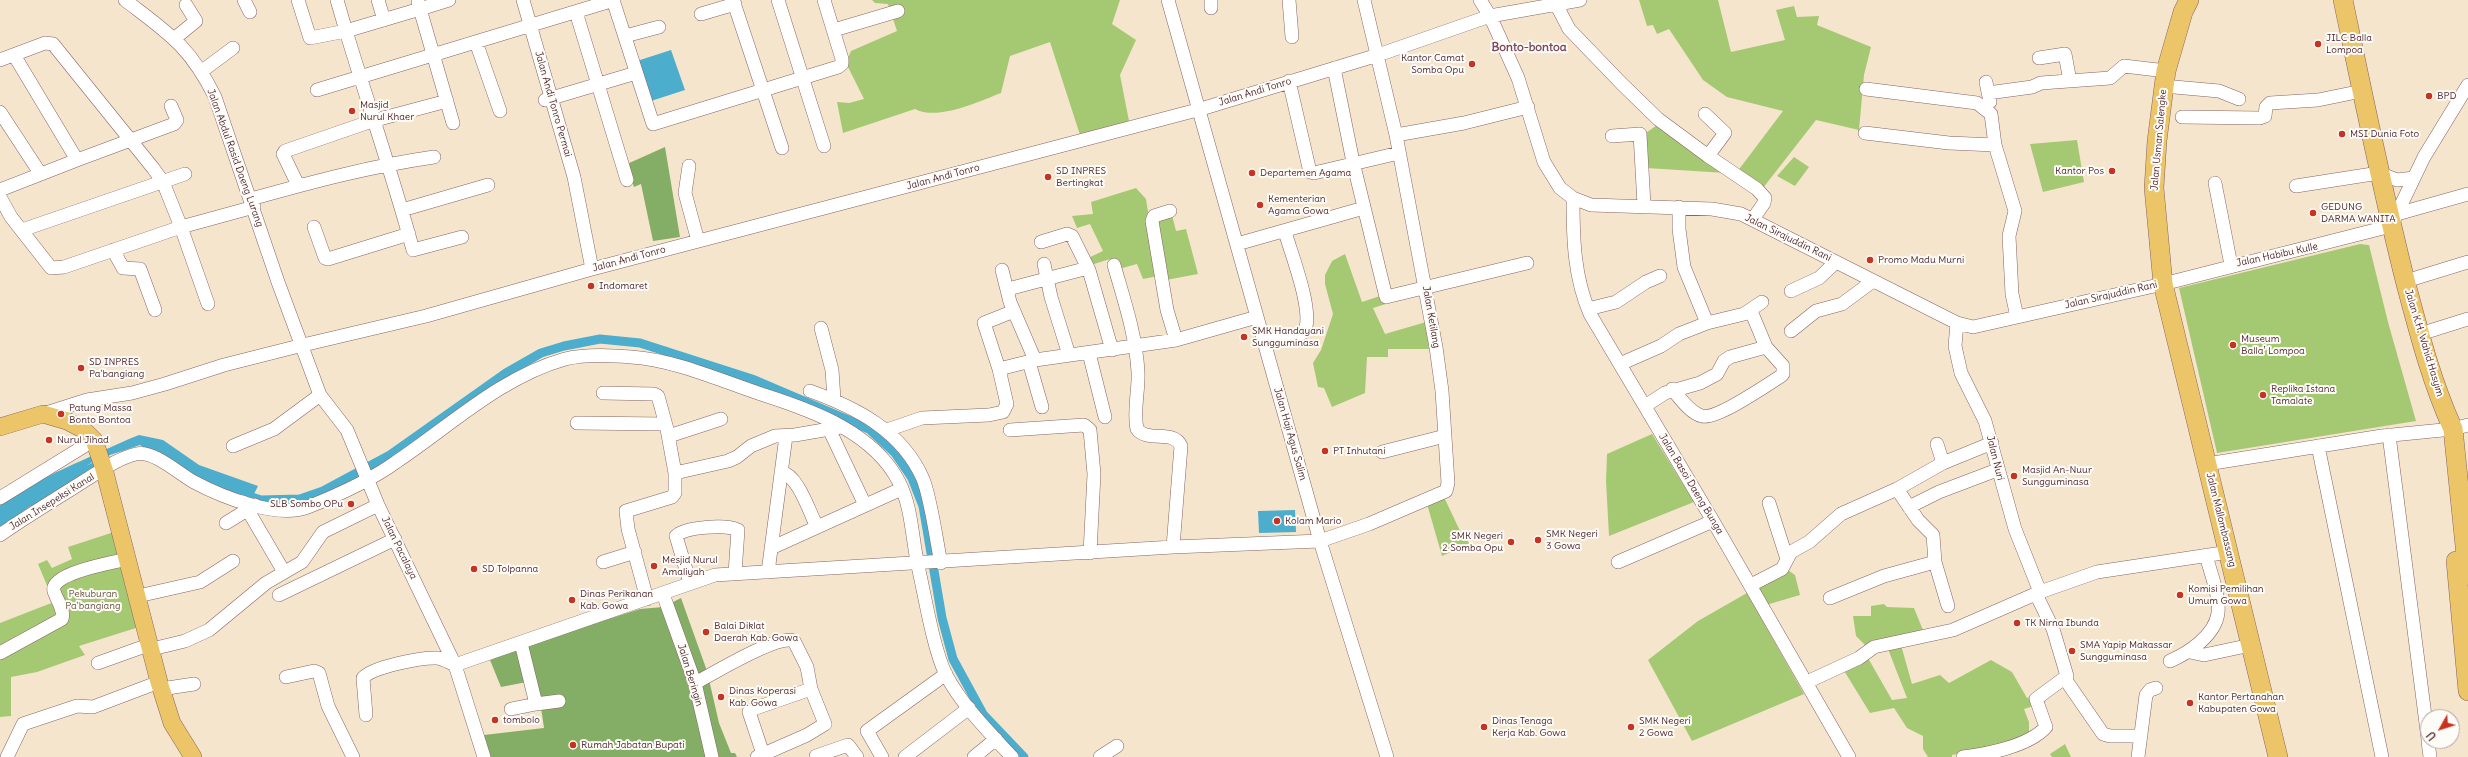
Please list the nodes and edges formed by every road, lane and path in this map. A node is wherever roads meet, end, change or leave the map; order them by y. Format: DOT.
graph roads {
  1 [pos="125,0"];
  2 [pos="244,0"];
  3 [pos="298,0"];
  4 [pos="336,0"];
  5 [pos="378,0"];
  6 [pos="449,0"];
  7 [pos="516,0"];
  8 [pos="523,0"];
  9 [pos="614,0"];
  10 [pos="778,0"];
  11 [pos="824,0"];
  12 [pos="1168,0"];
  13 [pos="1289,0"];
  14 [pos="1364,0"];
  15 [pos="1480,0"];
  16 [pos="1580,0"];
  17 [pos="2189,0"];
  18 [pos="2343,0"];
  19 [pos="734,2"];
  20 [pos="419,4"];
  21 [pos="1556,4"];
  22 [pos="186,5"];
  23 [pos="898,11"];
  24 [pos="250,12"];
  25 [pos="576,12"];
  26 [pos="701,14"];
  27 [pos="1490,16"];
  28 [pos="384,20"];
  29 [pos="527,26"];
  30 [pos="659,27"];
  31 [pos="346,30"];
  32 [pos="834,30"];
  33 [pos="625,36"];
  34 [pos="1292,36"];
  35 [pos="175,38"];
  36 [pos="476,42"];
  37 [pos="233,48"];
  38 [pos="434,54"];
  39 [pos="14,55"];
  40 [pos="1378,55"];
  41 [pos="2039,58"];
  42 [pos="0,60"];
  43 [pos="1334,68"];
  44 [pos="202,71"];
  45 [pos="636,73"];
  46 [pos="360,77"];
  47 [pos="801,79"];
  48 [pos="2164,79"];
  49 [pos="1289,81"];
  50 [pos="2070,81"];
  51 [pos="598,84"];
  52 [pos="2467,88"];
  53 [pos="763,89"];
  54 [pos="1866,89"];
  55 [pos="317,90"];
  56 [pos="2362,91"];
  57 [pos="548,99"];
  58 [pos="2239,99"];
  59 [pos="447,101"];
  60 [pos="171,106"];
  61 [pos="1528,107"];
  62 [pos="1200,109"];
  63 [pos="500,111"];
  64 [pos="0,112"];
  65 [pos="1705,114"];
  66 [pos="1991,114"];
  67 [pos="2182,117"];
  68 [pos="372,121"];
  69 [pos="453,123"];
  70 [pos="1866,133"];
  71 [pos="1396,135"];
  72 [pos="1612,136"];
  73 [pos="130,141"];
  74 [pos="1995,145"];
  75 [pos="824,146"];
  76 [pos="782,148"];
  77 [pos="1399,153"];
  78 [pos="1708,156"];
  79 [pos="434,157"];
  80 [pos="77,160"];
  81 [pos="1353,162"];
  82 [pos="388,163"];
  83 [pos="689,166"];
  84 [pos="40,173"];
  85 [pos="2379,173"];
  86 [pos="185,174"];
  87 [pos="2414,178"];
  88 [pos="627,180"];
  89 [pos="163,182"];
  90 [pos="2215,183"];
  91 [pos="300,184"];
  92 [pos="488,185"];
  93 [pos="2296,186"];
  94 [pos="0,190"];
  95 [pos="2468,194"];
  96 [pos="0,197"];
  97 [pos="1573,198"];
  98 [pos="252,203"];
  99 [pos="1644,205"];
  100 [pos="1679,207"];
  101 [pos="1364,208"];
  102 [pos="402,210"];
  103 [pos="1170,211"];
  104 [pos="1753,219"];
  105 [pos="6,220"];
  106 [pos="2394,220"];
  107 [pos="181,227"];
  108 [pos="314,227"];
  109 [pos="22,230"];
  110 [pos="1285,232"];
  111 [pos="409,234"];
  112 [pos="462,237"];
  113 [pos="698,241"];
  114 [pos="1041,242"];
  115 [pos="1237,244"];
  116 [pos="113,250"];
  117 [pos="1836,262"];
  118 [pos="2468,262"];
  119 [pos="1527,263"];
  120 [pos="1044,264"];
  121 [pos="1114,265"];
  122 [pos="2231,265"];
  123 [pos="1088,268"];
  124 [pos="592,269"];
  125 [pos="1002,270"];
  126 [pos="1660,276"];
  127 [pos="1047,278"];
  128 [pos="1873,280"];
  129 [pos="2406,281"];
  130 [pos="2163,284"];
  131 [pos="1008,289"];
  132 [pos="1426,289"];
  133 [pos="1791,291"];
  134 [pos="1762,302"];
  135 [pos="208,304"];
  136 [pos="1588,309"];
  137 [pos="155,310"];
  138 [pos="1014,311"];
  139 [pos="1751,311"];
  140 [pos="1257,316"];
  141 [pos="2017,317"];
  142 [pos="2468,319"];
  143 [pos="1708,322"];
  144 [pos="1957,323"];
  145 [pos="821,328"];
  146 [pos="1791,331"];
  147 [pos="2420,334"];
  148 [pos="1176,340"];
  149 [pos="1263,340"];
  150 [pos="303,345"];
  151 [pos="1136,346"];
  152 [pos="1766,347"];
  153 [pos="1112,350"];
  154 [pos="1089,353"];
  155 [pos="1069,355"];
  156 [pos="1032,361"];
  157 [pos="1620,364"];
  158 [pos="999,369"];
  159 [pos="1672,389"];
  160 [pos="810,391"];
  161 [pos="603,393"];
  162 [pos="320,395"];
  163 [pos="834,399"];
  164 [pos="1645,406"];
  165 [pos="1042,407"];
  166 [pos="69,413"];
  167 [pos="1105,417"];
  168 [pos="721,419"];
  169 [pos="577,423"];
  170 [pos="2452,424"];
  171 [pos="0,427"];
  172 [pos="835,428"];
  173 [pos="667,430"];
  174 [pos="887,430"];
  175 [pos="1010,430"];
  176 [pos="2389,435"];
  177 [pos="786,436"];
  178 [pos="1445,436"];
  179 [pos="1992,443"];
  180 [pos="95,444"];
  181 [pos="1937,444"];
  182 [pos="233,446"];
  183 [pos="2318,446"];
  184 [pos="1382,452"];
  185 [pos="1943,463"];
  186 [pos="2207,464"];
  187 [pos="103,467"];
  188 [pos="1997,470"];
  189 [pos="781,472"];
  190 [pos="364,473"];
  191 [pos="675,473"];
  192 [pos="1897,489"];
  193 [pos="899,490"];
  194 [pos="0,498"];
  195 [pos="1769,503"];
  196 [pos="249,505"];
  197 [pos="378,505"];
  198 [pos="865,505"];
  199 [pos="1909,507"];
  200 [pos="1713,521"];
  201 [pos="226,523"];
  202 [pos="817,527"];
  203 [pos="0,535"];
  204 [pos="395,539"];
  205 [pos="1320,541"];
  206 [pos="1172,547"];
  207 [pos="771,548"];
  208 [pos="635,552"];
  209 [pos="2229,552"];
  210 [pos="1090,553"];
  211 [pos="2206,555"];
  212 [pos="128,559"];
  213 [pos="1787,559"];
  214 [pos="233,561"];
  215 [pos="602,562"];
  216 [pos="1618,562"];
  217 [pos="1935,562"];
  218 [pos="920,563"];
  219 [pos="939,563"];
  220 [pos="284,572"];
  221 [pos="768,572"];
  222 [pos="735,573"];
  223 [pos="2468,575"];
  224 [pos="690,583"];
  225 [pos="1751,585"];
  226 [pos="2038,593"];
  227 [pos="663,594"];
  228 [pos="279,595"];
  229 [pos="138,596"];
  230 [pos="1830,598"];
  231 [pos="647,599"];
  232 [pos="1948,606"];
  233 [pos="521,643"];
  234 [pos="151,647"];
  235 [pos="2244,647"];
  236 [pos="2190,652"];
  237 [pos="0,653"];
  238 [pos="2170,661"];
  239 [pos="98,663"];
  240 [pos="455,665"];
  241 [pos="946,674"];
  242 [pos="286,677"];
  243 [pos="2065,679"];
  244 [pos="1807,682"];
  245 [pos="695,683"];
  246 [pos="194,684"];
  247 [pos="160,686"];
  248 [pos="2156,688"];
  249 [pos="811,689"];
  250 [pos="2468,691"];
  251 [pos="559,700"];
  252 [pos="536,704"];
  253 [pos="969,708"];
  254 [pos="511,709"];
  255 [pos="2424,709"];
  256 [pos="366,715"];
  257 [pos="807,735"];
  258 [pos="2141,736"];
  259 [pos="996,739"];
  260 [pos="1117,746"];
  261 [pos="761,756"];
  262 [pos="817,756"];
  263 [pos="7,757"];
  264 [pos="194,757"];
  265 [pos="353,757"];
  266 [pos="484,757"];
  267 [pos="712,757"];
  268 [pos="857,757"];
  269 [pos="882,757"];
  270 [pos="905,757"];
  271 [pos="974,757"];
  272 [pos="1012,757"];
  273 [pos="1100,757"];
  274 [pos="1387,757"];
  275 [pos="1849,757"];
  276 [pos="1963,757"];
  277 [pos="2138,757"];
  278 [pos="2278,757"];
  279 [pos="2382,757"];
  1 -- 35 [label="street, Jalan Abdul Rasid Daeng Lurang"];
  2 -- 24 [label="street"];
  3 -- 31 [label="street"];
  4 -- 31 [label="street"];
  5 -- 28 [label="street"];
  6 -- 20 [label="street"];
  7 -- 29 [label="street, Jalan Andi Tonro Permai"];
  8 -- 29 [label="street, Jalan Andi Tonro Permai"];
  9 -- 25 [label="street"];
  9 -- 33 [label="street"];
  10 -- 47 [label="street"];
  11 -- 32 [label="street"];
  12 -- 62 [label="street, Jalan Haji Agus Salim"];
  13 -- 34 [label="street"];
  14 -- 40 [label="street, Jalan Ketilang"];
  15 -- 27 [label="street, Jalan Sirajuddin Rani"];
  16 -- 21 [label="street, Jalan Andi Tonro"];
  17 -- 48 [label="highway, Jalan Usman Salengke"];
  18 -- 56 [label="highway, Jalan K.H. Wahid Hasyim"];
  19 -- 26 [label="street"];
  19 -- 53 [label="street"];
  20 -- 28 [label="street"];
  20 -- 38 [label="street"];
  21 -- 27 [label="street, Jalan Andi Tonro"];
  21 -- 78 [label="street"];
  22 -- 35 [label="street"];
  23 -- 32 [label="street"];
  25 -- 29 [label="street"];
  25 -- 51 [label="street"];
  27 -- 40 [label="street, Jalan Andi Tonro"];
  27 -- 61 [label="street, Jalan Sirajuddin Rani"];
  28 -- 31 [label="street"];
  29 -- 36 [label="street"];
  29 -- 57 [label="street, Jalan Andi Tonro Permai"];
  30 -- 33 [label="street"];
  31 -- 46 [label="street"];
  32 -- 47 [label="street"];
  33 -- 45 [label="street"];
  35 -- 44 [label="street, Jalan Abdul Rasid Daeng Lurang"];
  36 -- 38 [label="street"];
  36 -- 63 [label="street"];
  37 -- 44 [label="street"];
  38 -- 46 [label="street"];
  38 -- 59 [label="street"];
  39 -- 42 [label="street"];
  39 -- 73 [label="street"];
  39 -- 80 [label="street"];
  40 -- 43 [label="street, Jalan Andi Tonro"];
  40 -- 71 [label="street, Jalan Ketilang"];
  41 -- 50 [label="street"];
  43 -- 49 [label="street, Jalan Andi Tonro"];
  43 -- 81 [label="street"];
  44 -- 98 [label="street, Jalan Abdul Rasid Daeng Lurang"];
  45 -- 51 [label="street"];
  45 -- 53 [label="street"];
  46 -- 55 [label="street"];
  46 -- 68 [label="street"];
  47 -- 53 [label="street"];
  47 -- 75 [label="street"];
  48 -- 50 [label="street"];
  48 -- 58 [label="street"];
  48 -- 130 [label="highway, Jalan Usman Salengke"];
  49 -- 62 [label="street, Jalan Andi Tonro"];
  49 -- 81 [label="street"];
  50 -- 66 [label="street"];
  51 -- 57 [label="street"];
  51 -- 88 [label="street"];
  52 -- 87 [label="street"];
  53 -- 76 [label="street"];
  54 -- 66 [label="street"];
  56 -- 67 [label="street"];
  56 -- 85 [label="highway, Jalan K.H. Wahid Hasyim"];
  57 -- 124 [label="street, Jalan Andi Tonro Permai"];
  59 -- 68 [label="street"];
  59 -- 69 [label="street"];
  60 -- 73 [label="street"];
  61 -- 71 [label="street"];
  61 -- 97 [label="street, Jalan Sirajuddin Rani"];
  62 -- 113 [label="street, Jalan Andi Tonro"];
  62 -- 115 [label="street, Jalan Haji Agus Salim"];
  64 -- 84 [label="street"];
  65 -- 78 [label="street"];
  66 -- 74 [label="street"];
  68 -- 82 [label="street"];
  68 -- 91 [label="street"];
  70 -- 74 [label="street"];
  71 -- 77 [label="street, Jalan Ketilang"];
  72 -- 99 [label="street"];
  73 -- 80 [label="street"];
  73 -- 89 [label="street"];
  74 -- 141 [label="street"];
  77 -- 81 [label="street"];
  77 -- 132 [label="street, Jalan Ketilang"];
  78 -- 104 [label="street"];
  79 -- 82 [label="street"];
  80 -- 84 [label="street"];
  81 -- 101 [label="street"];
  82 -- 91 [label="street"];
  82 -- 102 [label="street"];
  83 -- 113 [label="street"];
  84 -- 94 [label="street"];
  85 -- 87 [label="street"];
  85 -- 93 [label="street"];
  85 -- 106 [label="highway, Jalan K.H. Wahid Hasyim"];
  86 -- 89 [label="street"];
  87 -- 106 [label="street"];
  89 -- 107 [label="street"];
  89 -- 109 [label="street"];
  90 -- 122 [label="street"];
  91 -- 98 [label="street"];
  92 -- 102 [label="street"];
  95 -- 106 [label="street, Jalan Habibu Kulle"];
  96 -- 105 [label="street"];
  97 -- 99 [label="street, Jalan Sirajuddin Rani"];
  97 -- 136 [label="street, Jalan Basoi Daeng Bunga"];
  98 -- 107 [label="street"];
  98 -- 150 [label="street, Jalan Abdul Rasid Daeng Lurang"];
  99 -- 100 [label="street, Jalan Sirajuddin Rani"];
  100 -- 104 [label="street, Jalan Sirajuddin Rani"];
  100 -- 143 [label="street"];
  101 -- 110 [label="street"];
  101 -- 132 [label="street"];
  102 -- 111 [label="street"];
  103 -- 148 [label="street"];
  104 -- 117 [label="street, Jalan Sirajuddin Rani"];
  105 -- 109 [label="street"];
  106 -- 122 [label="street, Jalan Habibu Kulle"];
  106 -- 129 [label="highway, Jalan K.H. Wahid Hasyim"];
  107 -- 116 [label="street"];
  107 -- 135 [label="street"];
  108 -- 111 [label="street"];
  109 -- 116 [label="street"];
  110 -- 115 [label="street"];
  110 -- 149 [label="street"];
  111 -- 112 [label="street"];
  113 -- 124 [label="street, Jalan Andi Tonro"];
  114 -- 123 [label="street"];
  115 -- 140 [label="street, Jalan Haji Agus Salim"];
  116 -- 137 [label="street"];
  117 -- 128 [label="street, Jalan Sirajuddin Rani"];
  117 -- 133 [label="street"];
  118 -- 129 [label="street"];
  119 -- 132 [label="street"];
  120 -- 127 [label="street"];
  121 -- 151 [label="street"];
  122 -- 130 [label="street, Jalan Habibu Kulle"];
  123 -- 127 [label="street"];
  123 -- 153 [label="street"];
  124 -- 150 [label="street, Jalan Andi Tonro"];
  125 -- 131 [label="street"];
  126 -- 136 [label="street"];
  127 -- 131 [label="street"];
  127 -- 155 [label="street"];
  128 -- 144 [label="street, Jalan Sirajuddin Rani"];
  128 -- 146 [label="street"];
  129 -- 147 [label="highway, Jalan K.H. Wahid Hasyim"];
  130 -- 141 [label="street, Jalan Sirajuddin Rani"];
  130 -- 186 [label="highway, Jalan Mallombassang"];
  131 -- 138 [label="street"];
  132 -- 178 [label="street, Jalan Ketilang"];
  134 -- 139 [label="street"];
  136 -- 157 [label="street, Jalan Basoi Daeng Bunga"];
  138 -- 156 [label="street"];
  138 -- 158 [label="street"];
  139 -- 143 [label="street"];
  139 -- 152 [label="street"];
  140 -- 148 [label="street"];
  140 -- 149 [label="street, Jalan Haji Agus Salim"];
  141 -- 144 [label="street, Jalan Sirajuddin Rani"];
  142 -- 147 [label="street"];
  143 -- 157 [label="street"];
  144 -- 179 [label="street, Jalan Nuri"];
  145 -- 163 [label="street"];
  147 -- 170 [label="highway, Jalan K.H. Wahid Hasyim"];
  148 -- 151 [label="street"];
  149 -- 205 [label="street, Jalan Haji Agus Salim"];
  150 -- 162 [label="street, Jalan Pacalaya"];
  150 -- 166 [label="street, Jalan Andi Tonro"];
  151 -- 153 [label="street"];
  151 -- 206 [label="street"];
  152 -- 159 [label="street"];
  152 -- 159 [label="street"];
  153 -- 154 [label="street"];
  154 -- 155 [label="street"];
  154 -- 167 [label="street"];
  155 -- 156 [label="street"];
  156 -- 158 [label="street"];
  156 -- 165 [label="street"];
  157 -- 164 [label="street, Jalan Basoi Daeng Bunga"];
  158 -- 174 [label="street"];
  159 -- 164 [label="street"];
  160 -- 163 [label="street"];
  161 -- 173 [label="street"];
  162 -- 182 [label="street"];
  162 -- 190 [label="street, Jalan Pacalaya"];
  163 -- 174 [label="street"];
  164 -- 200 [label="street, Jalan Basoi Daeng Bunga"];
  166 -- 171 [label="main road"];
  166 -- 180 [label="main road"];
  168 -- 173 [label="street"];
  169 -- 173 [label="street"];
  170 -- 176 [label="street"];
  170 -- 223 [label="highway, Jalan K.H. Wahid Hasyim"];
  170 -- 250 [label="highway, Jalan K.H. Wahid Hasyim"];
  172 -- 177 [label="street"];
  172 -- 190 [label="street, Jalan Insepeksi Kanal"];
  172 -- 198 [label="street"];
  172 -- 218 [label="street, Jalan Insepeksi Kanal"];
  173 -- 191 [label="street"];
  174 -- 219 [label="street"];
  175 -- 210 [label="street"];
  176 -- 183 [label="street"];
  176 -- 255 [label="street"];
  177 -- 189 [label="street"];
  177 -- 191 [label="street"];
  178 -- 184 [label="street"];
  178 -- 205 [label="street, Jalan Ketilang"];
  179 -- 185 [label="street"];
  179 -- 188 [label="street, Jalan Nuri"];
  180 -- 187 [label="main road"];
  180 -- 194 [label="street"];
  181 -- 185 [label="street"];
  183 -- 186 [label="street"];
  183 -- 279 [label="street"];
  185 -- 192 [label="street"];
  186 -- 209 [label="highway, Jalan Mallombassang"];
  187 -- 196 [label="street, Jalan Insepeksi Kanal"];
  187 -- 203 [label="street, Jalan Insepeksi Kanal"];
  187 -- 212 [label="main road"];
  188 -- 199 [label="street"];
  188 -- 226 [label="street, Jalan Nuri"];
  189 -- 202 [label="street"];
  189 -- 207 [label="street"];
  190 -- 196 [label="street, Jalan Insepeksi Kanal"];
  190 -- 197 [label="street, Jalan Pacalaya"];
  191 -- 208 [label="street"];
  192 -- 199 [label="street"];
  192 -- 213 [label="street"];
  193 -- 198 [label="street"];
  195 -- 213 [label="street"];
  196 -- 201 [label="street"];
  196 -- 220 [label="street"];
  197 -- 204 [label="street, Jalan Pacalaya"];
  197 -- 220 [label="street"];
  198 -- 202 [label="street"];
  199 -- 217 [label="street"];
  200 -- 216 [label="street"];
  200 -- 225 [label="street, Jalan Basoi Daeng Bunga"];
  202 -- 207 [label="street"];
  204 -- 228 [label="street"];
  204 -- 240 [label="street, Jalan Pacalaya"];
  205 -- 206 [label="street"];
  205 -- 274 [label="street, Jalan Haji Agus Salim"];
  206 -- 210 [label="street"];
  207 -- 221 [label="street"];
  208 -- 215 [label="street"];
  208 -- 231 [label="street"];
  209 -- 211 [label="street"];
  209 -- 235 [label="highway, Jalan Mallombassang"];
  210 -- 219 [label="street"];
  211 -- 226 [label="street"];
  211 -- 236 [label="street"];
  212 -- 229 [label="main road"];
  212 -- 237 [label="street"];
  213 -- 225 [label="street"];
  214 -- 229 [label="street"];
  217 -- 230 [label="street"];
  217 -- 232 [label="street"];
  218 -- 219 [label="street"];
  218 -- 221 [label="street"];
  218 -- 241 [label="street"];
  220 -- 234 [label="street"];
  221 -- 222 [label="street"];
  222 -- 224 [label="street"];
  222 -- 224 [label="street"];
  224 -- 227 [label="street"];
  225 -- 244 [label="street, Jalan Basoi Daeng Bunga"];
  226 -- 243 [label="street, Jalan Nuri"];
  226 -- 244 [label="street"];
  227 -- 231 [label="street"];
  227 -- 245 [label="street, Jalan Beringin"];
  229 -- 234 [label="main road"];
  231 -- 233 [label="street"];
  233 -- 240 [label="street"];
  233 -- 252 [label="street"];
  234 -- 239 [label="street"];
  234 -- 247 [label="main road"];
  235 -- 236 [label="street"];
  235 -- 278 [label="highway, Jalan Mallombassang"];
  236 -- 238 [label="street"];
  240 -- 256 [label="street"];
  240 -- 266 [label="street, Jalan Pacalaya"];
  241 -- 253 [label="street"];
  241 -- 269 [label="street"];
  242 -- 265 [label="street"];
  243 -- 258 [label="street"];
  243 -- 276 [label="street"];
  244 -- 275 [label="street, Jalan Basoi Daeng Bunga"];
  245 -- 249 [label="street"];
  245 -- 267 [label="street, Jalan Beringin"];
  246 -- 247 [label="street"];
  247 -- 263 [label="street"];
  247 -- 264 [label="main road"];
  248 -- 258 [label="street"];
  249 -- 257 [label="street"];
  249 -- 261 [label="street"];
  251 -- 252 [label="street"];
  252 -- 254 [label="street"];
  253 -- 259 [label="street"];
  253 -- 270 [label="street"];
  257 -- 261 [label="street"];
  257 -- 262 [label="street"];
  258 -- 277 [label="street"];
  259 -- 271 [label="street"];
  259 -- 272 [label="street"];
  260 -- 273 [label="street"];
  262 -- 268 [label="street"];
}
